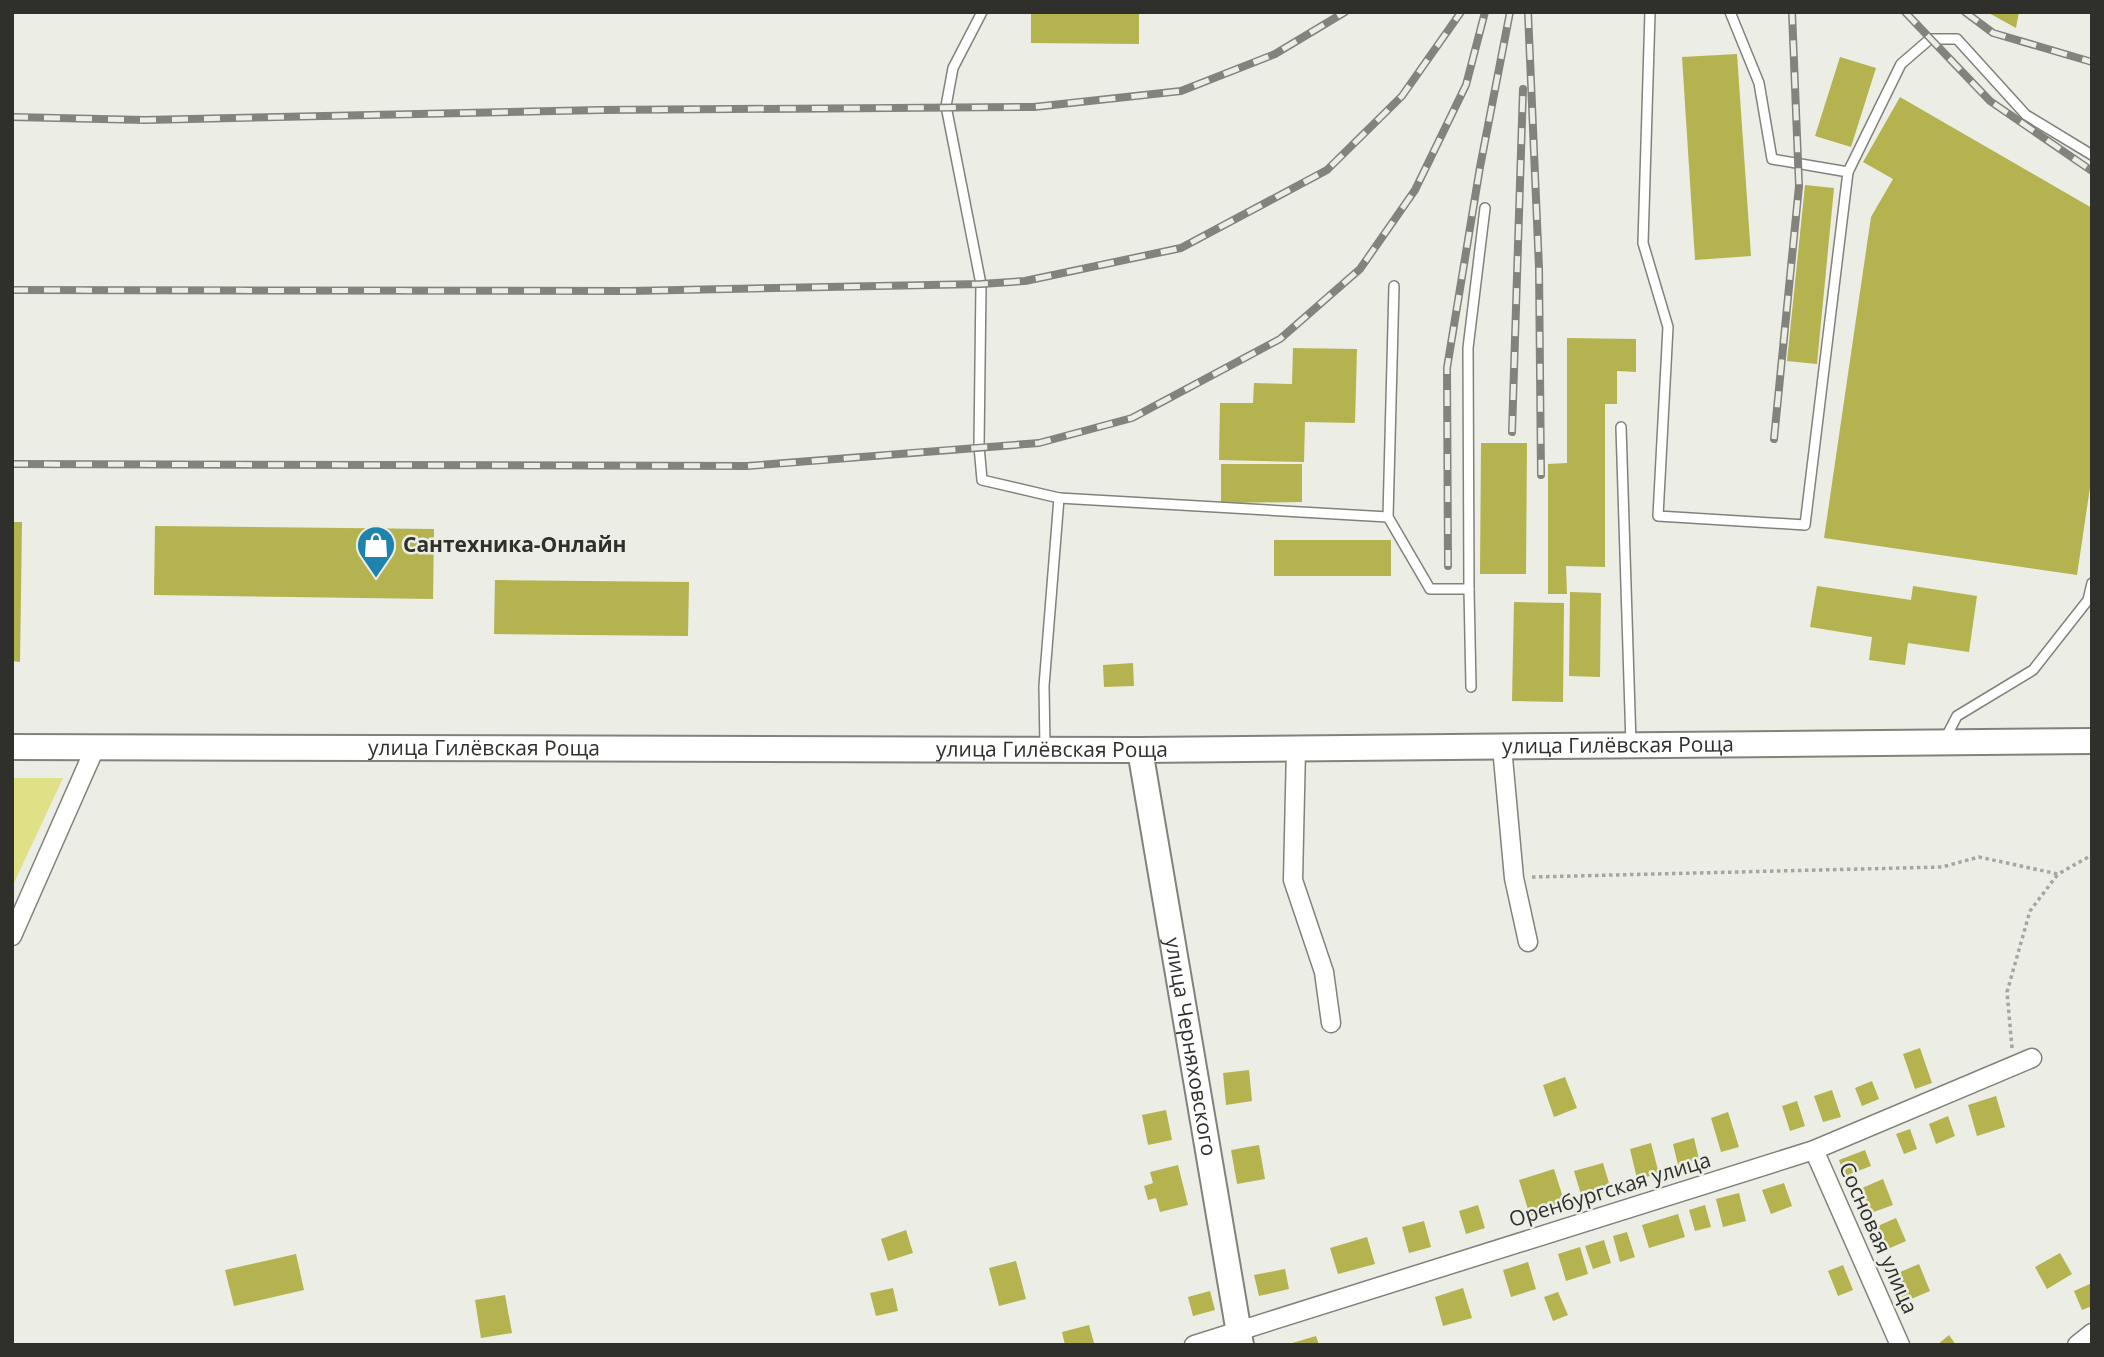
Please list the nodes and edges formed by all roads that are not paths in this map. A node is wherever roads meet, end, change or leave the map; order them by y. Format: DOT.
graph roads {
  1 [pos="982,12"];
  2 [pos="1650,12"];
  3 [pos="1730,12"];
  4 [pos="2092,155"];
  5 [pos="1848,172"];
  6 [pos="1485,208"];
  7 [pos="1394,286"];
  8 [pos="1620,427"];
  9 [pos="1059,498"];
  10 [pos="1388,517"];
  11 [pos="2092,583"];
  12 [pos="1469,589"];
  13 [pos="1471,687"];
  14 [pos="2092,741"];
  15 [pos="1944,742"];
  16 [pos="1631,745"];
  17 [pos="12,747"];
  18 [pos="1502,747"];
  19 [pos="95,748"];
  20 [pos="1045,748"];
  21 [pos="1296,748"];
  22 [pos="1140,750"];
  23 [pos="12,936"];
  24 [pos="1528,942"];
  25 [pos="1331,1023"];
  26 [pos="2032,1058"];
  27 [pos="1814,1150"];
  28 [pos="2092,1333"];
  29 [pos="1239,1338"];
  30 [pos="1194,1345"];
  31 [pos="1900,1345"];
  32 [pos="2077,1345"];
  1 -- 9 [label="lane"];
  2 -- 5 [label="lane"];
  3 -- 5 [label="lane"];
  4 -- 5 [label="lane"];
  6 -- 12 [label="lane"];
  7 -- 10 [label="lane"];
  8 -- 16 [label="lane"];
  9 -- 10 [label="lane"];
  9 -- 20 [label="lane"];
  10 -- 12 [label="lane"];
  11 -- 15 [label="lane"];
  12 -- 13 [label="lane"];
  14 -- 15 [label="street, улица Гилёвская Роща"];
  15 -- 16 [label="street, улица Гилёвская Роща"];
  16 -- 18 [label="street, улица Гилёвская Роща"];
  17 -- 19 [label="street, улица Гилёвская Роща"];
  18 -- 21 [label="street, улица Гилёвская Роща"];
  18 -- 24 [label="street"];
  19 -- 20 [label="street, улица Гилёвская Роща"];
  19 -- 23 [label="street"];
  20 -- 22 [label="street, улица Гилёвская Роща"];
  21 -- 22 [label="street, улица Гилёвская Роща"];
  21 -- 25 [label="street"];
  22 -- 29 [label="street, улица Черняховского"];
  26 -- 27 [label="street, Оренбургская улица"];
  27 -- 29 [label="street, Оренбургская улица"];
  27 -- 31 [label="street, Сосновая улица"];
  28 -- 32 [label="street"];
  29 -- 30 [label="street, Оренбургская улица"];
}
